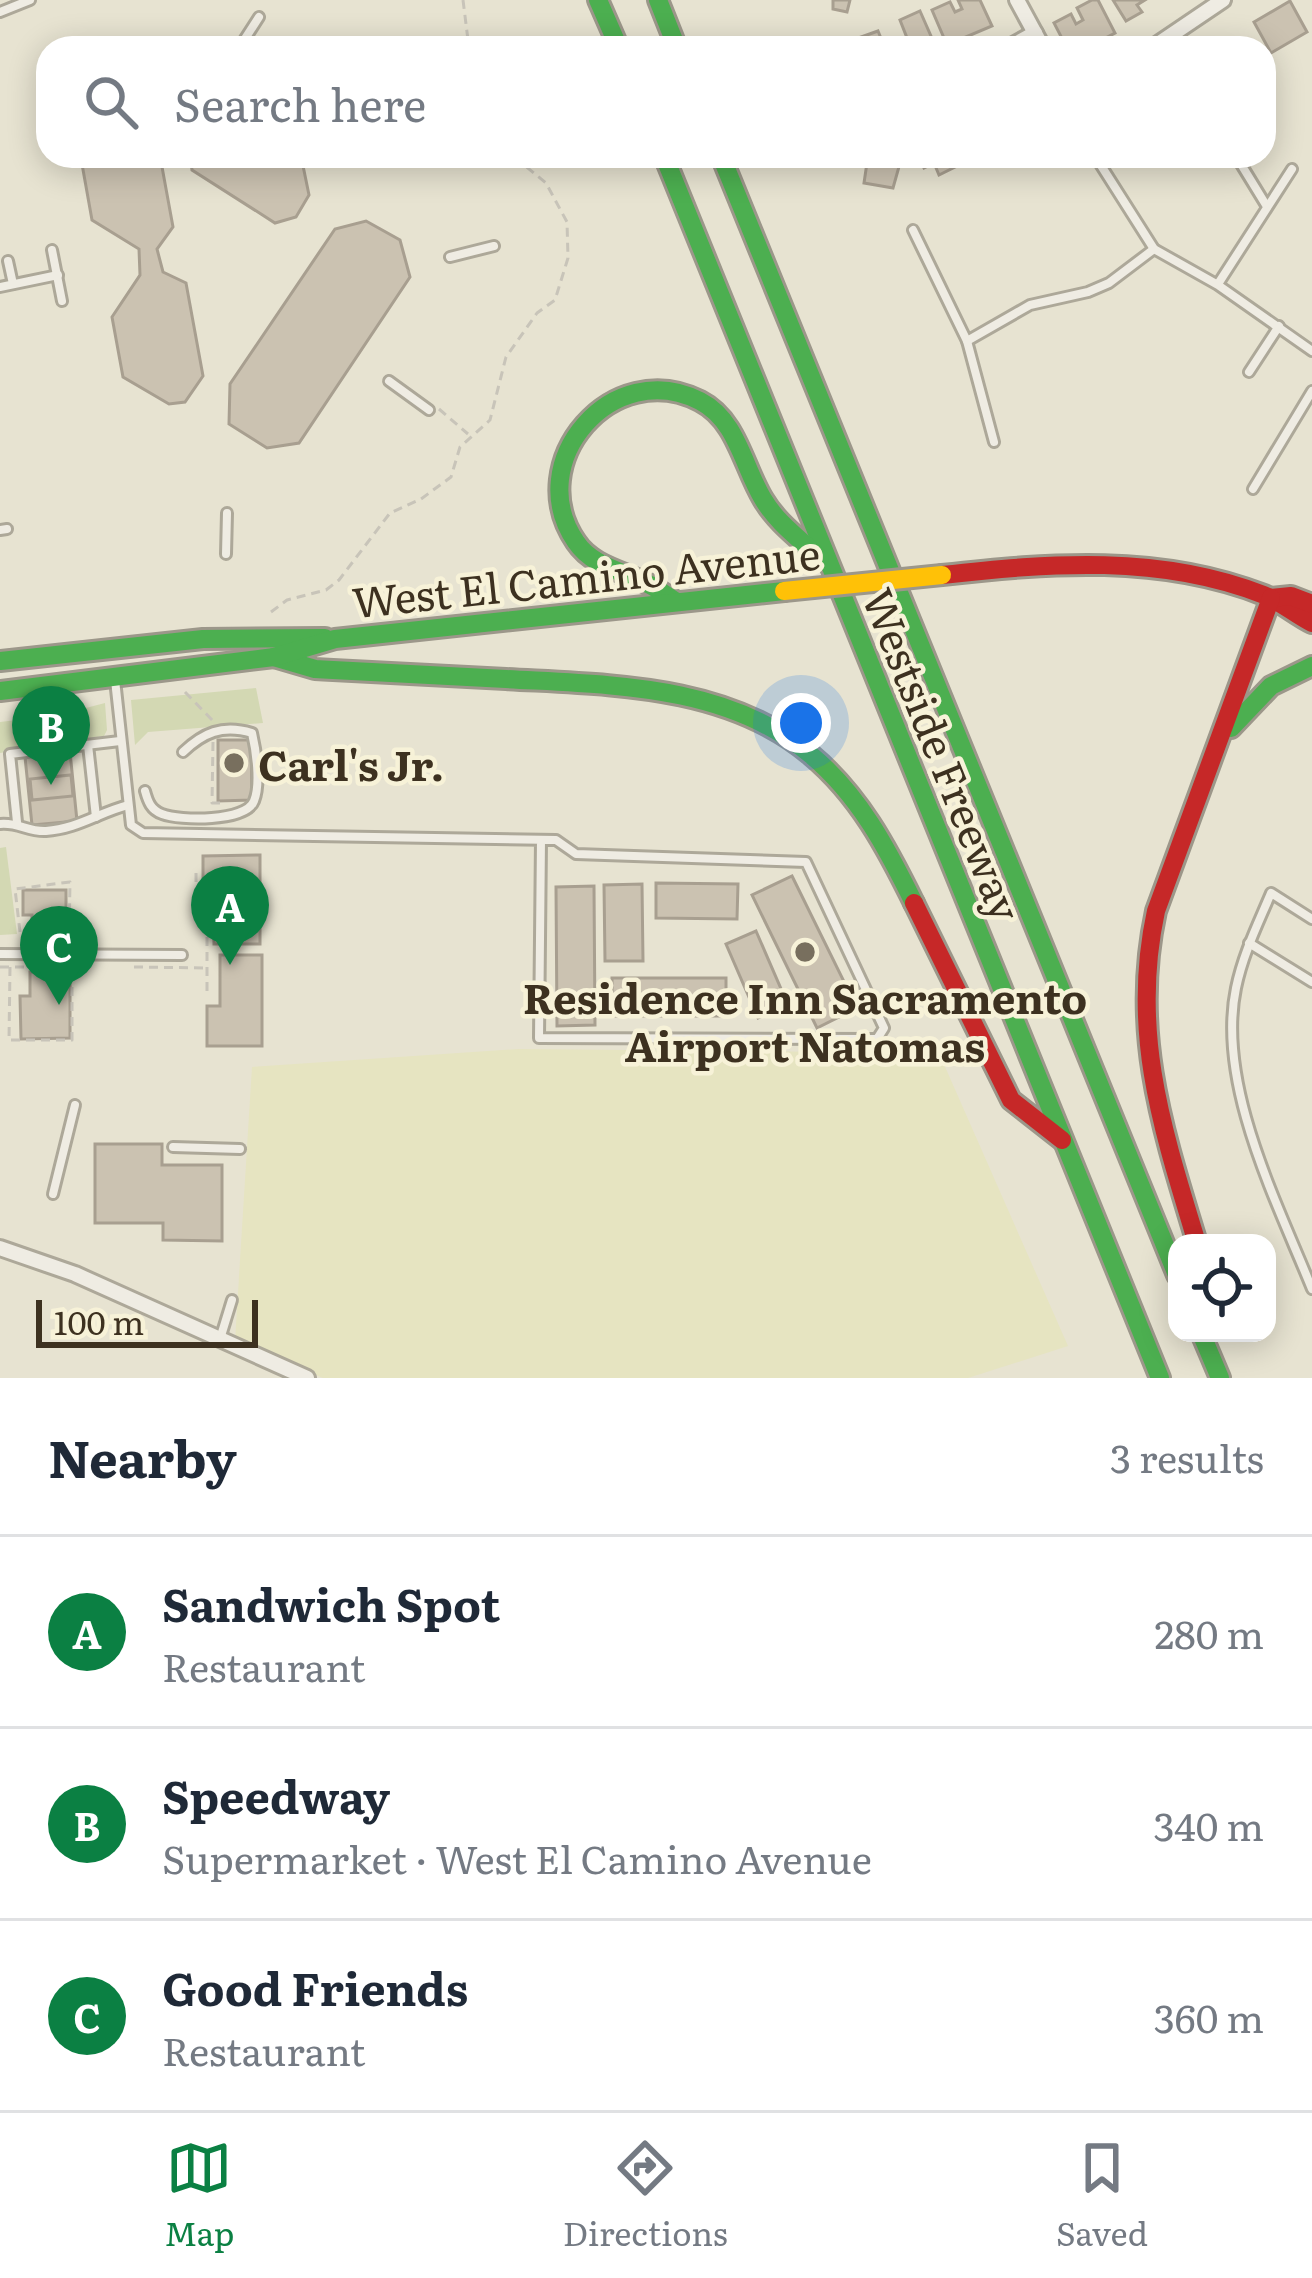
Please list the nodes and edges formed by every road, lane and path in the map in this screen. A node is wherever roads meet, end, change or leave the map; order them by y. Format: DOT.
graph roads {
  1 [pos="30,0"];
  2 [pos="463,0"];
  3 [pos="598,0"];
  4 [pos="658,0"];
  5 [pos="1017,0"];
  6 [pos="1223,0"];
  7 [pos="0,13"];
  8 [pos="259,17"];
  9 [pos="1035,33"];
  10 [pos="247,36"];
  11 [pos="468,36"];
  12 [pos="614,36"];
  13 [pos="672,36"];
  14 [pos="1030,36"];
  15 [pos="1037,36"];
  16 [pos="1170,36"];
  17 [pos="528,168"];
  18 [pos="669,168"];
  19 [pos="726,168"];
  20 [pos="1103,168"];
  21 [pos="1243,168"];
  22 [pos="1292,169"];
  23 [pos="1266,205"];
  24 [pos="913,230"];
  25 [pos="494,246"];
  26 [pos="1154,249"];
  27 [pos="52,250"];
  28 [pos="450,256"];
  29 [pos="8,261"];
  30 [pos="58,275"];
  31 [pos="14,284"];
  32 [pos="1218,285"];
  33 [pos="0,287"];
  34 [pos="62,302"];
  35 [pos="1279,326"];
  36 [pos="968,341"];
  37 [pos="1312,351"];
  38 [pos="1249,372"];
  39 [pos="389,381"];
  40 [pos="1312,391"];
  41 [pos="431,407"];
  42 [pos="469,436"];
  43 [pos="994,442"];
  44 [pos="1253,489"];
  45 [pos="227,513"];
  46 [pos="226,554"];
  47 [pos="827,565"];
  48 [pos="1271,598"];
  49 [pos="676,602"];
  50 [pos="1312,604"];
  51 [pos="271,612"];
  52 [pos="1312,623"];
  53 [pos="335,639"];
  54 [pos="274,657"];
  55 [pos="0,661"];
  56 [pos="1312,666"];
  57 [pos="115,679"];
  58 [pos="0,691"];
  59 [pos="185,692"];
  60 [pos="214,731"];
  61 [pos="1222,739"];
  62 [pos="120,741"];
  63 [pos="88,745"];
  64 [pos="183,752"];
  65 [pos="145,791"];
  66 [pos="237,803"];
  67 [pos="128,805"];
  68 [pos="96,817"];
  69 [pos="17,822"];
  70 [pos="0,824"];
  71 [pos="541,840"];
  72 [pos="196,872"];
  73 [pos="1312,919"];
  74 [pos="20,932"];
  75 [pos="1249,943"];
  76 [pos="0,954"];
  77 [pos="182,955"];
  78 [pos="85,956"];
  79 [pos="0,967"];
  80 [pos="10,967"];
  81 [pos="51,967"];
  82 [pos="120,967"];
  83 [pos="208,968"];
  84 [pos="1312,982"];
  85 [pos="207,996"];
  86 [pos="75,1105"];
  87 [pos="1064,1141"];
  88 [pos="173,1147"];
  89 [pos="240,1149"];
  90 [pos="53,1193"];
  91 [pos="1194,1234"];
  92 [pos="0,1248"];
  93 [pos="1168,1253"];
  94 [pos="1312,1289"];
  95 [pos="232,1300"];
  96 [pos="220,1340"];
  97 [pos="1205,1342"];
  98 [pos="307,1378"];
  99 [pos="1160,1378"];
  100 [pos="1220,1378"];
  1 -- 7 [label="lane"];
  2 -- 11 [label="path"];
  3 -- 12 [label="main road"];
  4 -- 13 [label="main road"];
  5 -- 9 [label="street"];
  6 -- 16 [label="street"];
  8 -- 10 [label="lane"];
  9 -- 14 [label="street"];
  9 -- 15 [label="street"];
  17 -- 42 [label="path"];
  18 -- 47 [label="main road, Westside Freeway"];
  19 -- 93 [label="main road, Westside Freeway"];
  20 -- 26 [label="lane"];
  21 -- 23 [label="lane"];
  22 -- 23 [label="lane"];
  23 -- 32 [label="lane"];
  24 -- 36 [label="lane"];
  25 -- 28 [label="lane"];
  26 -- 32 [label="lane"];
  26 -- 36 [label="lane"];
  27 -- 30 [label="lane"];
  29 -- 31 [label="lane"];
  30 -- 31 [label="lane"];
  30 -- 34 [label="lane"];
  31 -- 33 [label="lane"];
  32 -- 35 [label="lane"];
  35 -- 37 [label="lane"];
  35 -- 38 [label="lane"];
  36 -- 43 [label="lane"];
  39 -- 41 [label="lane"];
  40 -- 44 [label="lane"];
  41 -- 42 [label="path"];
  42 -- 51 [label="path"];
  45 -- 46 [label="lane"];
  47 -- 49 [label="main road"];
  47 -- 87 [label="main road, Westside Freeway"];
  48 -- 49 [label="main road, West El Camino Avenue, bridge"];
  48 -- 50 [label="main road, West El Camino Avenue"];
  48 -- 52 [label="main road, West El Camino Avenue"];
  48 -- 61 [label="main road"];
  49 -- 53 [label="main road, West El Camino Avenue"];
  53 -- 54 [label="main road, West El Camino Avenue"];
  53 -- 55 [label="main road, West El Camino Avenue"];
  54 -- 57 [label="main road, West El Camino Avenue"];
  54 -- 87 [label="main road"];
  56 -- 61 [label="main road"];
  57 -- 58 [label="main road, West El Camino Avenue"];
  57 -- 62 [label="lane"];
  59 -- 60 [label="path"];
  60 -- 64 [label="lane"];
  60 -- 65 [label="lane"];
  60 -- 66 [label="path"];
  61 -- 91 [label="main road"];
  62 -- 63 [label="lane"];
  62 -- 67 [label="lane"];
  63 -- 68 [label="lane"];
  63 -- 69 [label="lane"];
  67 -- 68 [label="lane"];
  67 -- 71 [label="lane"];
  68 -- 69 [label="lane"];
  69 -- 70 [label="lane"];
  71 -- 71 [label="lane"];
  72 -- 83 [label="path"];
  73 -- 75 [label="lane"];
  74 -- 78 [label="path"];
  75 -- 84 [label="lane"];
  75 -- 94 [label="lane"];
  76 -- 78 [label="lane"];
  77 -- 78 [label="lane"];
  78 -- 80 [label="path"];
  79 -- 80 [label="path"];
  80 -- 81 [label="path"];
  82 -- 83 [label="path"];
  83 -- 85 [label="path"];
  86 -- 90 [label="lane"];
  87 -- 99 [label="main road, Westside Freeway"];
  88 -- 89 [label="lane"];
  92 -- 96 [label="street"];
  95 -- 96 [label="lane"];
  96 -- 98 [label="street"];
  97 -- 100 [label="main road"];
}
